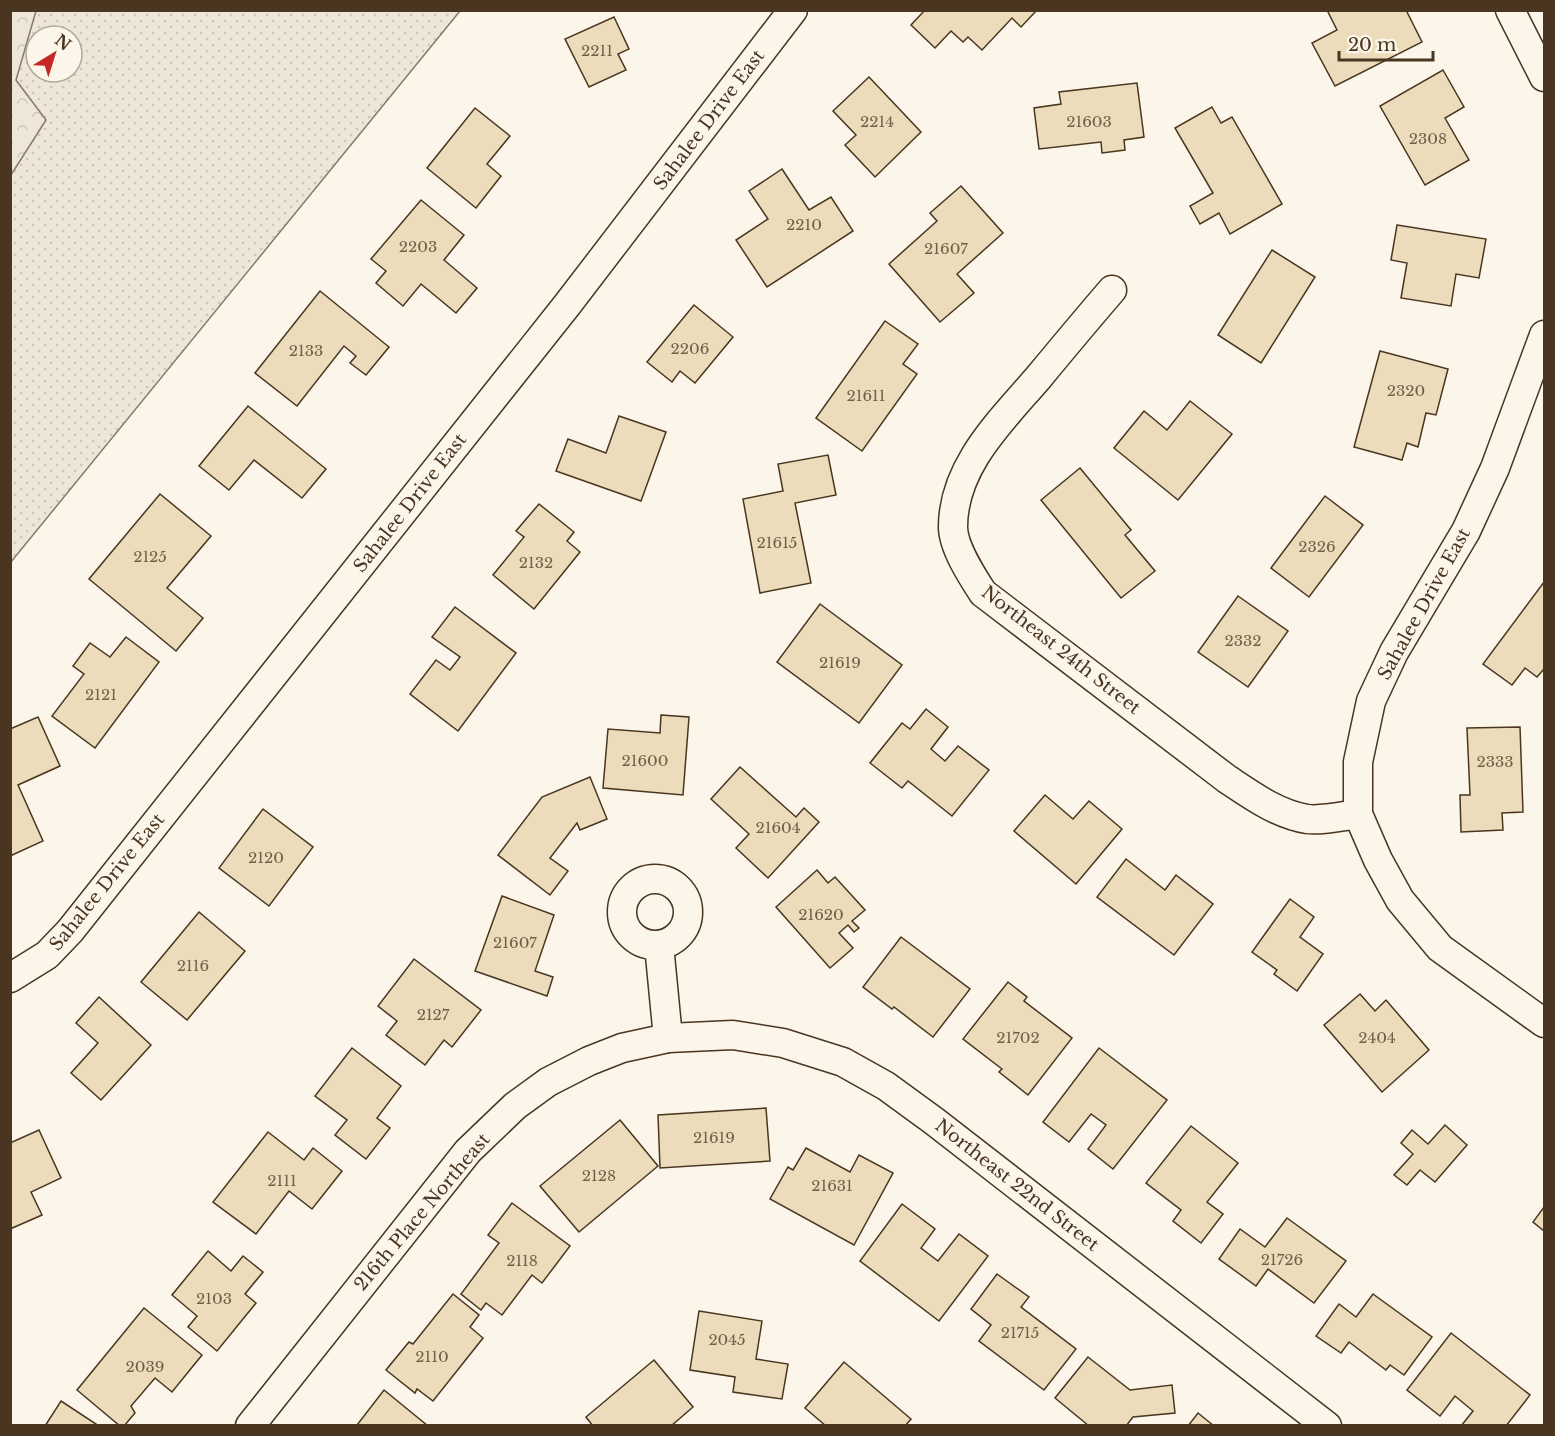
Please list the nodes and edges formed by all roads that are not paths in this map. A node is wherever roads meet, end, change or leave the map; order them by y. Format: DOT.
graph roads {
  1 [pos="793,10"];
  2 [pos="1509,10"];
  3 [pos="1545,77"];
  4 [pos="1112,290"];
  5 [pos="1545,335"];
  6 [pos="1359,814"];
  7 [pos="658,945"];
  8 [pos="10,978"];
  9 [pos="1545,1023"];
  10 [pos="668,1038"];
  11 [pos="250,1425"];
  12 [pos="1327,1425"];
  1 -- 8 [label="street, Sahalee Drive East"];
  2 -- 3 [label="street"];
  4 -- 6 [label="street, Northeast 24th Street"];
  5 -- 6 [label="street, Sahalee Drive East"];
  6 -- 9 [label="street, Sahalee Drive East"];
  7 -- 10 [label="street"];
  10 -- 11 [label="street, 216th Place Northeast"];
  10 -- 12 [label="street, Northeast 22nd Street"];
}
